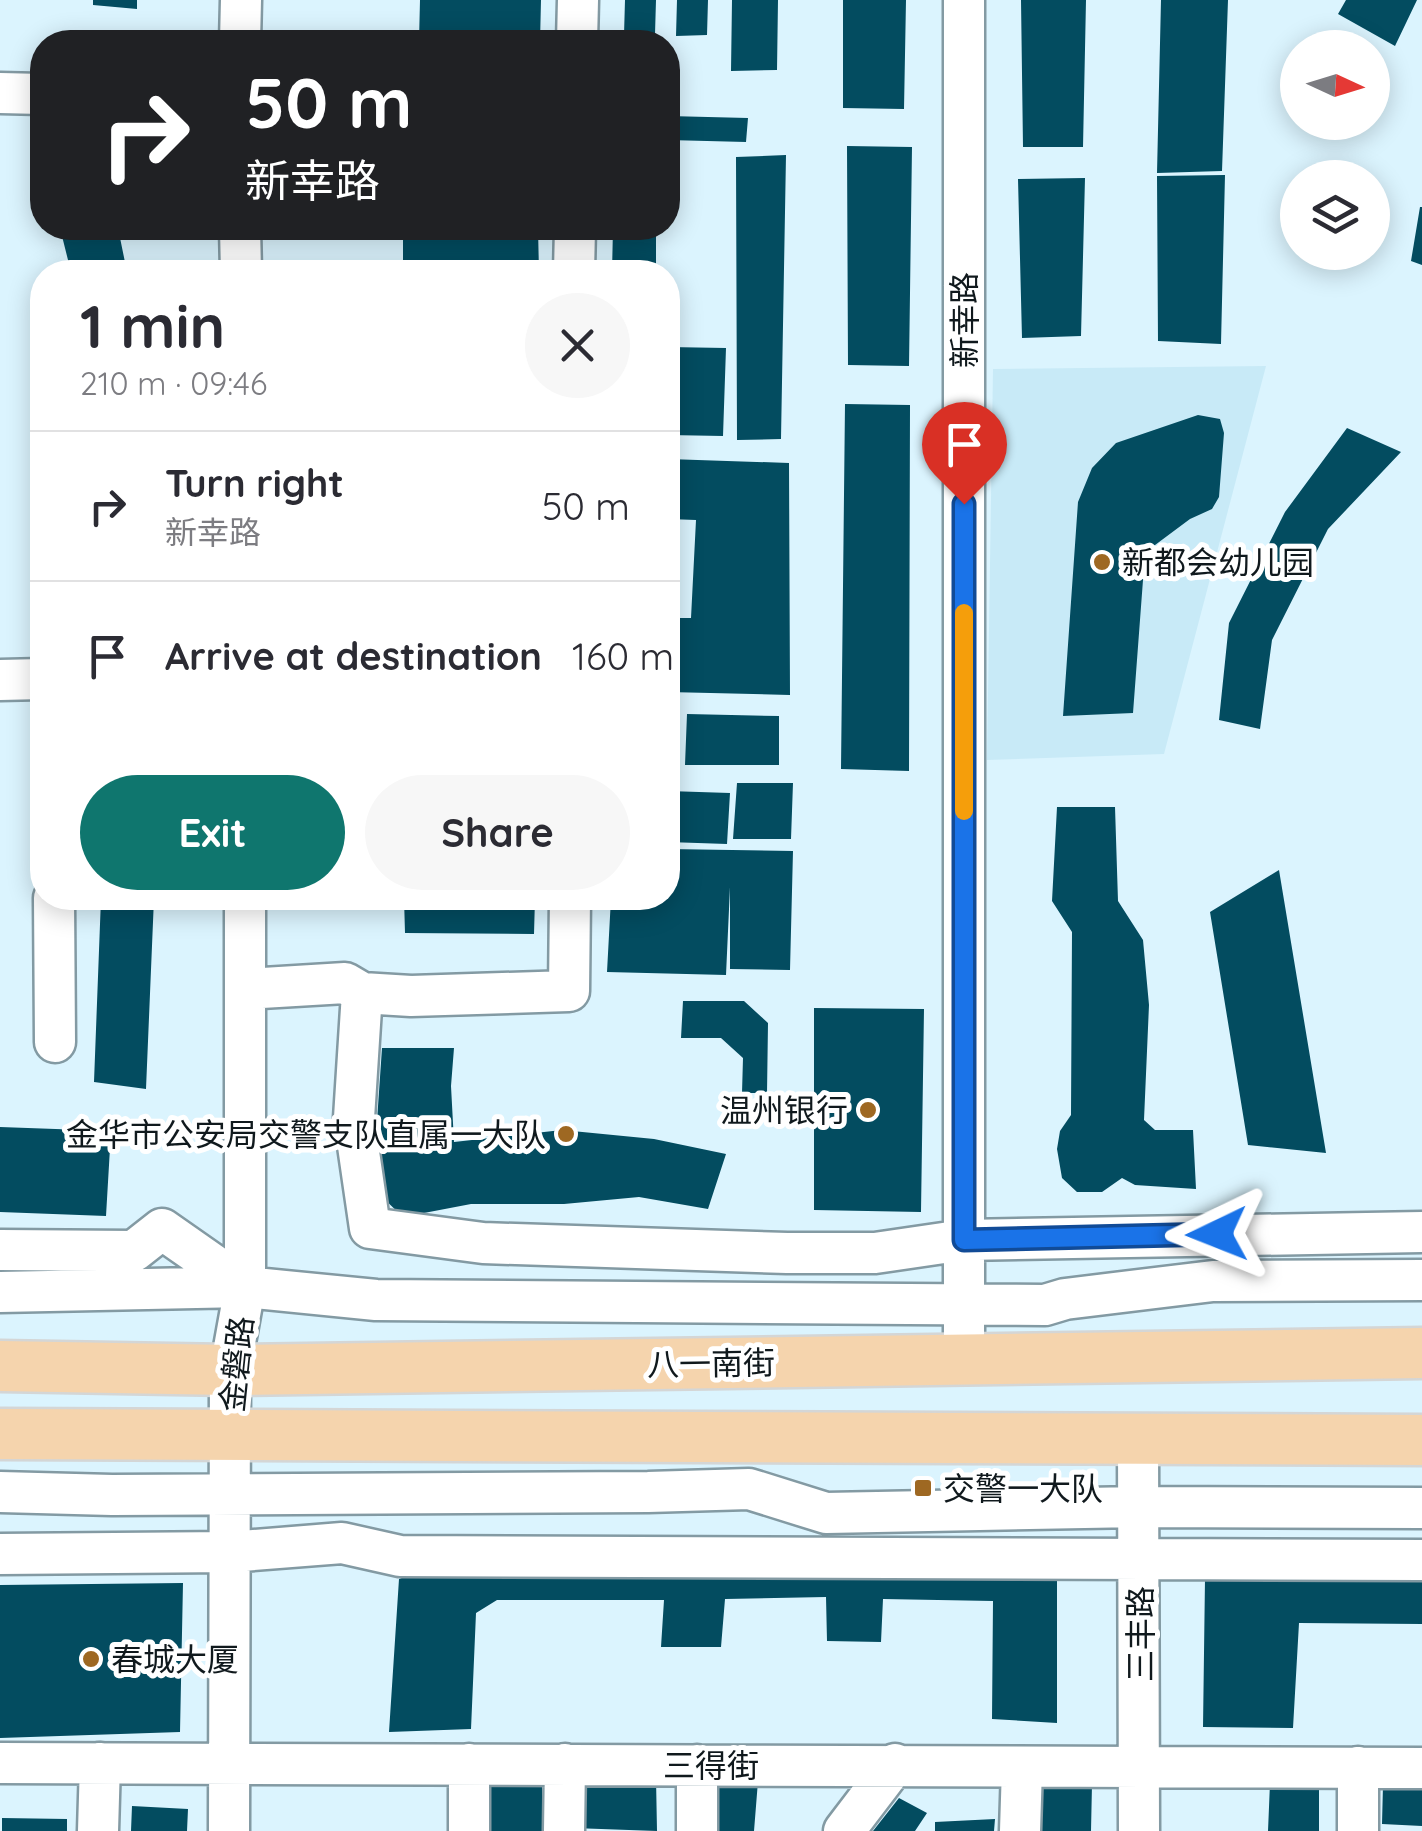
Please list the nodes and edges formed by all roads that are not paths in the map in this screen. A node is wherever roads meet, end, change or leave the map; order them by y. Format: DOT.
graph roads {
  1 [pos="241,0"];
  2 [pos="578,0"];
  3 [pos="964,0"];
  4 [pos="240,30"];
  5 [pos="577,30"];
  6 [pos="0,92"];
  7 [pos="30,93"];
  8 [pos="0,113"];
  9 [pos="30,114"];
  10 [pos="0,680"];
  11 [pos="30,680"];
  12 [pos="54,910"];
  13 [pos="245,910"];
  14 [pos="570,910"];
  15 [pos="245,988"];
  16 [pos="362,993"];
  17 [pos="55,1042"];
  18 [pos="1422,1232"];
  19 [pos="964,1240"];
  20 [pos="0,1250"];
  21 [pos="1422,1280"];
  22 [pos="245,1287"];
  23 [pos="0,1292"];
  24 [pos="964,1305"];
  25 [pos="1422,1353"];
  26 [pos="964,1359"];
  27 [pos="0,1366"];
  28 [pos="230,1370"];
  29 [pos="0,1434"];
  30 [pos="229,1435"];
  31 [pos="1138,1437"];
  32 [pos="1422,1440"];
  33 [pos="0,1492"];
  34 [pos="229,1494"];
  35 [pos="1139,1507"];
  36 [pos="1422,1508"];
  37 [pos="229,1552"];
  38 [pos="0,1554"];
  39 [pos="1140,1556"];
  40 [pos="1422,1560"];
  41 [pos="229,1762"];
  42 [pos="0,1763"];
  43 [pos="100,1763"];
  44 [pos="469,1764"];
  45 [pos="565,1764"];
  46 [pos="895,1764"];
  47 [pos="697,1765"];
  48 [pos="1022,1766"];
  49 [pos="1141,1767"];
  50 [pos="1358,1768"];
  51 [pos="1422,1768"];
  52 [pos="98,1831"];
  53 [pos="230,1831"];
  54 [pos="470,1831"];
  55 [pos="564,1831"];
  56 [pos="697,1831"];
  57 [pos="844,1831"];
  58 [pos="1020,1831"];
  59 [pos="1140,1831"];
  60 [pos="1358,1831"];
  1 -- 4 [label="street"];
  2 -- 5 [label="street"];
  3 -- 19 [label="street, 新幸路"];
  6 -- 7 [label="street"];
  8 -- 9 [label="street"];
  10 -- 11 [label="street"];
  12 -- 17 [label="street"];
  13 -- 15 [label="street, 金磐路"];
  14 -- 16 [label="street"];
  15 -- 16 [label="street"];
  15 -- 22 [label="street, 金磐路"];
  16 -- 19 [label="street"];
  18 -- 19 [label="street"];
  19 -- 24 [label="street, 新幸路"];
  20 -- 22 [label="street"];
  21 -- 24 [label="street"];
  22 -- 23 [label="street"];
  22 -- 24 [label="street"];
  22 -- 28 [label="street, 金磐路"];
  24 -- 26 [label="street, 新幸路"];
  25 -- 26 [label="main road, 八一南街"];
  26 -- 28 [label="main road, 八一南街"];
  27 -- 28 [label="main road, 八一南街"];
  28 -- 30 [label="street, 金磐路"];
  29 -- 30 [label="main road"];
  30 -- 31 [label="main road"];
  30 -- 34 [label="street, 金磐路"];
  31 -- 32 [label="main road"];
  31 -- 35 [label="street, 三丰路"];
  33 -- 34 [label="street"];
  34 -- 35 [label="street"];
  34 -- 37 [label="street, 金磐路"];
  35 -- 36 [label="street"];
  35 -- 39 [label="street, 三丰路"];
  37 -- 38 [label="street"];
  37 -- 39 [label="street"];
  37 -- 41 [label="street, 金磐路"];
  39 -- 40 [label="street"];
  39 -- 49 [label="street, 三丰路"];
  41 -- 43 [label="street, 三得街"];
  41 -- 44 [label="street, 三得街"];
  41 -- 53 [label="street, 金磐路"];
  42 -- 43 [label="street, 三得街"];
  43 -- 52 [label="street"];
  44 -- 45 [label="street, 三得街"];
  44 -- 54 [label="street"];
  45 -- 47 [label="street, 三得街"];
  45 -- 55 [label="street"];
  46 -- 47 [label="street, 三得街"];
  46 -- 48 [label="street, 三得街"];
  46 -- 57 [label="street"];
  47 -- 56 [label="street"];
  48 -- 49 [label="street, 三得街"];
  48 -- 58 [label="street"];
  49 -- 50 [label="street, 三得街"];
  49 -- 59 [label="street, 三丰路"];
  50 -- 51 [label="street, 三得街"];
  50 -- 60 [label="street"];
}
